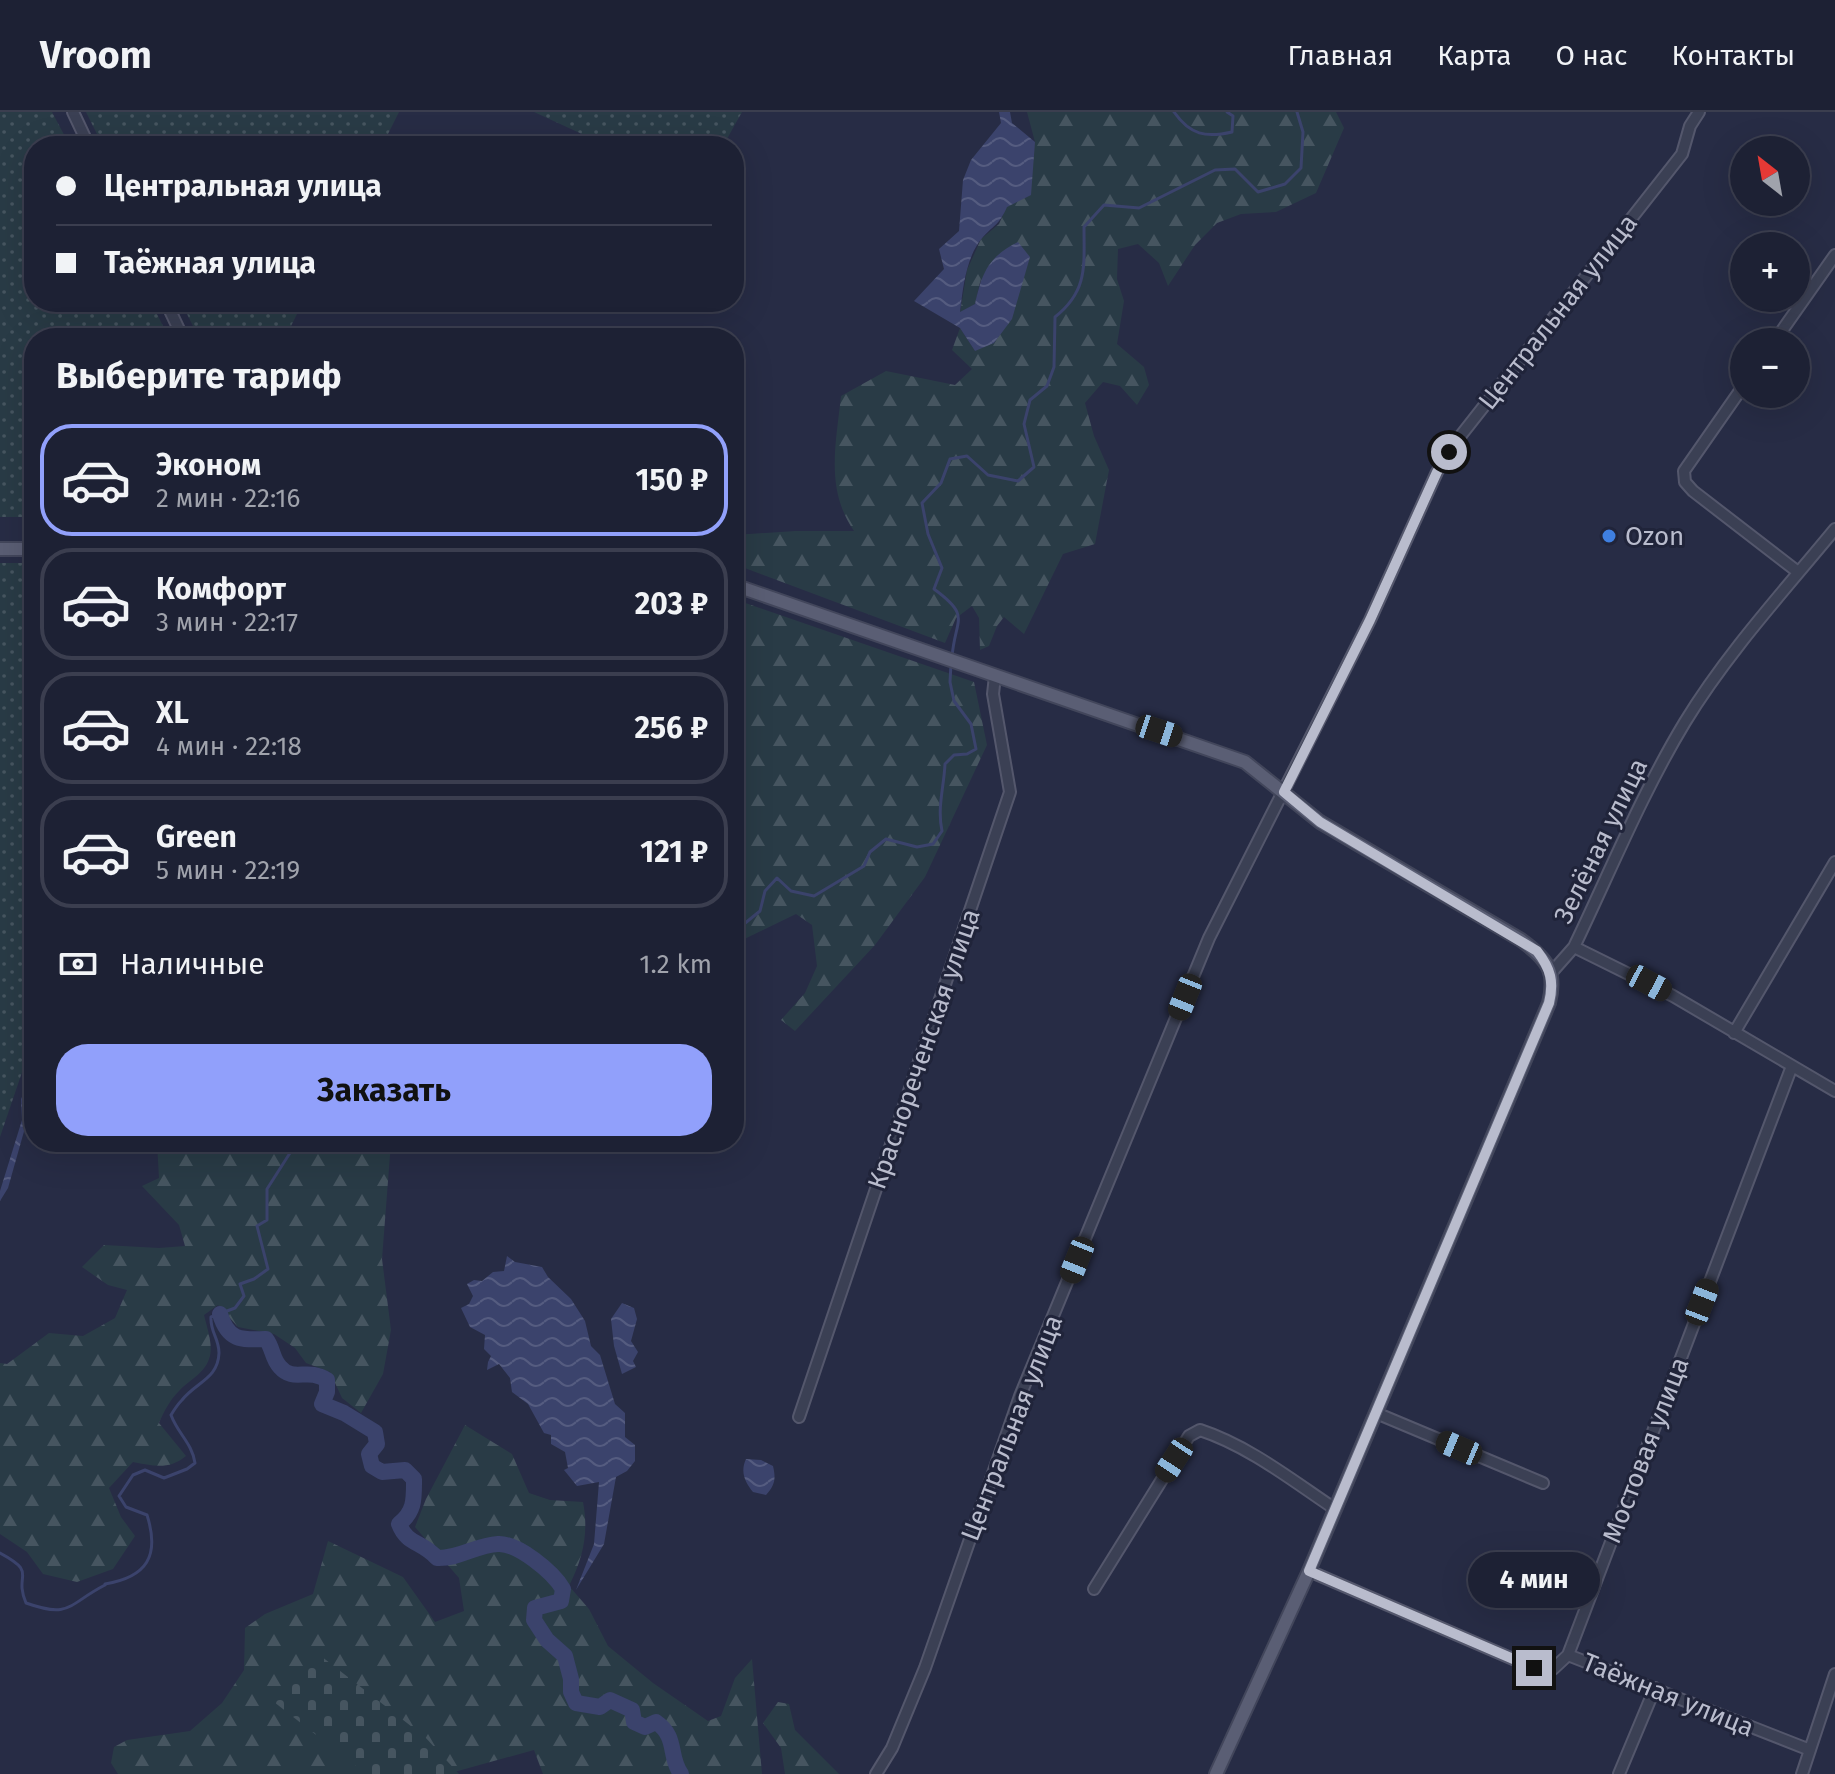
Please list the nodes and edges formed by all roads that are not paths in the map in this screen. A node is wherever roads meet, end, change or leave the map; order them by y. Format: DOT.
graph roads {
  1 [pos="73,112"];
  2 [pos="1699,112"];
  3 [pos="84,136"];
  4 [pos="1835,255"];
  5 [pos="1784,328"];
  6 [pos="1730,405"];
  7 [pos="1835,529"];
  8 [pos="0,549"];
  9 [pos="24,549"];
  10 [pos="1798,572"];
  11 [pos="744,589"];
  12 [pos="995,676"];
  13 [pos="1284,792"];
  14 [pos="1835,862"];
  15 [pos="1574,947"];
  16 [pos="1551,973"];
  17 [pos="1734,1033"];
  18 [pos="1792,1066"];
  19 [pos="1835,1091"];
  20 [pos="1376,1413"];
  21 [pos="799,1417"];
  22 [pos="1543,1483"];
  23 [pos="1335,1509"];
  24 [pos="1309,1571"];
  25 [pos="1094,1589"];
  26 [pos="1568,1655"];
  27 [pos="1835,1674"];
  28 [pos="1655,1688"];
  29 [pos="1810,1750"];
  30 [pos="876,1774"];
  31 [pos="1216,1774"];
  32 [pos="1619,1774"];
  33 [pos="1802,1774"];
  1 -- 3 [label="street"];
  2 -- 13 [label="street, Центральная улица"];
  4 -- 5 [label="street"];
  6 -- 10 [label="street"];
  7 -- 10 [label="street, Зелёная улица"];
  8 -- 9 [label="main road"];
  10 -- 15 [label="street, Зелёная улица"];
  11 -- 12 [label="main road"];
  12 -- 13 [label="main road"];
  12 -- 21 [label="street, Краснореченская улица"];
  13 -- 16 [label="main road"];
  13 -- 30 [label="street, Центральная улица"];
  14 -- 17 [label="street"];
  15 -- 16 [label="street, Зелёная улица"];
  15 -- 17 [label="street"];
  16 -- 20 [label="main road"];
  17 -- 18 [label="street"];
  18 -- 19 [label="street"];
  18 -- 26 [label="street, Мостовая улица"];
  20 -- 22 [label="street"];
  20 -- 23 [label="main road"];
  23 -- 24 [label="main road"];
  23 -- 25 [label="street"];
  24 -- 26 [label="street, Таёжная улица"];
  24 -- 31 [label="main road"];
  26 -- 28 [label="street, Таёжная улица"];
  27 -- 29 [label="street"];
  28 -- 29 [label="street, Таёжная улица"];
  28 -- 32 [label="street"];
  29 -- 33 [label="street"];
}
